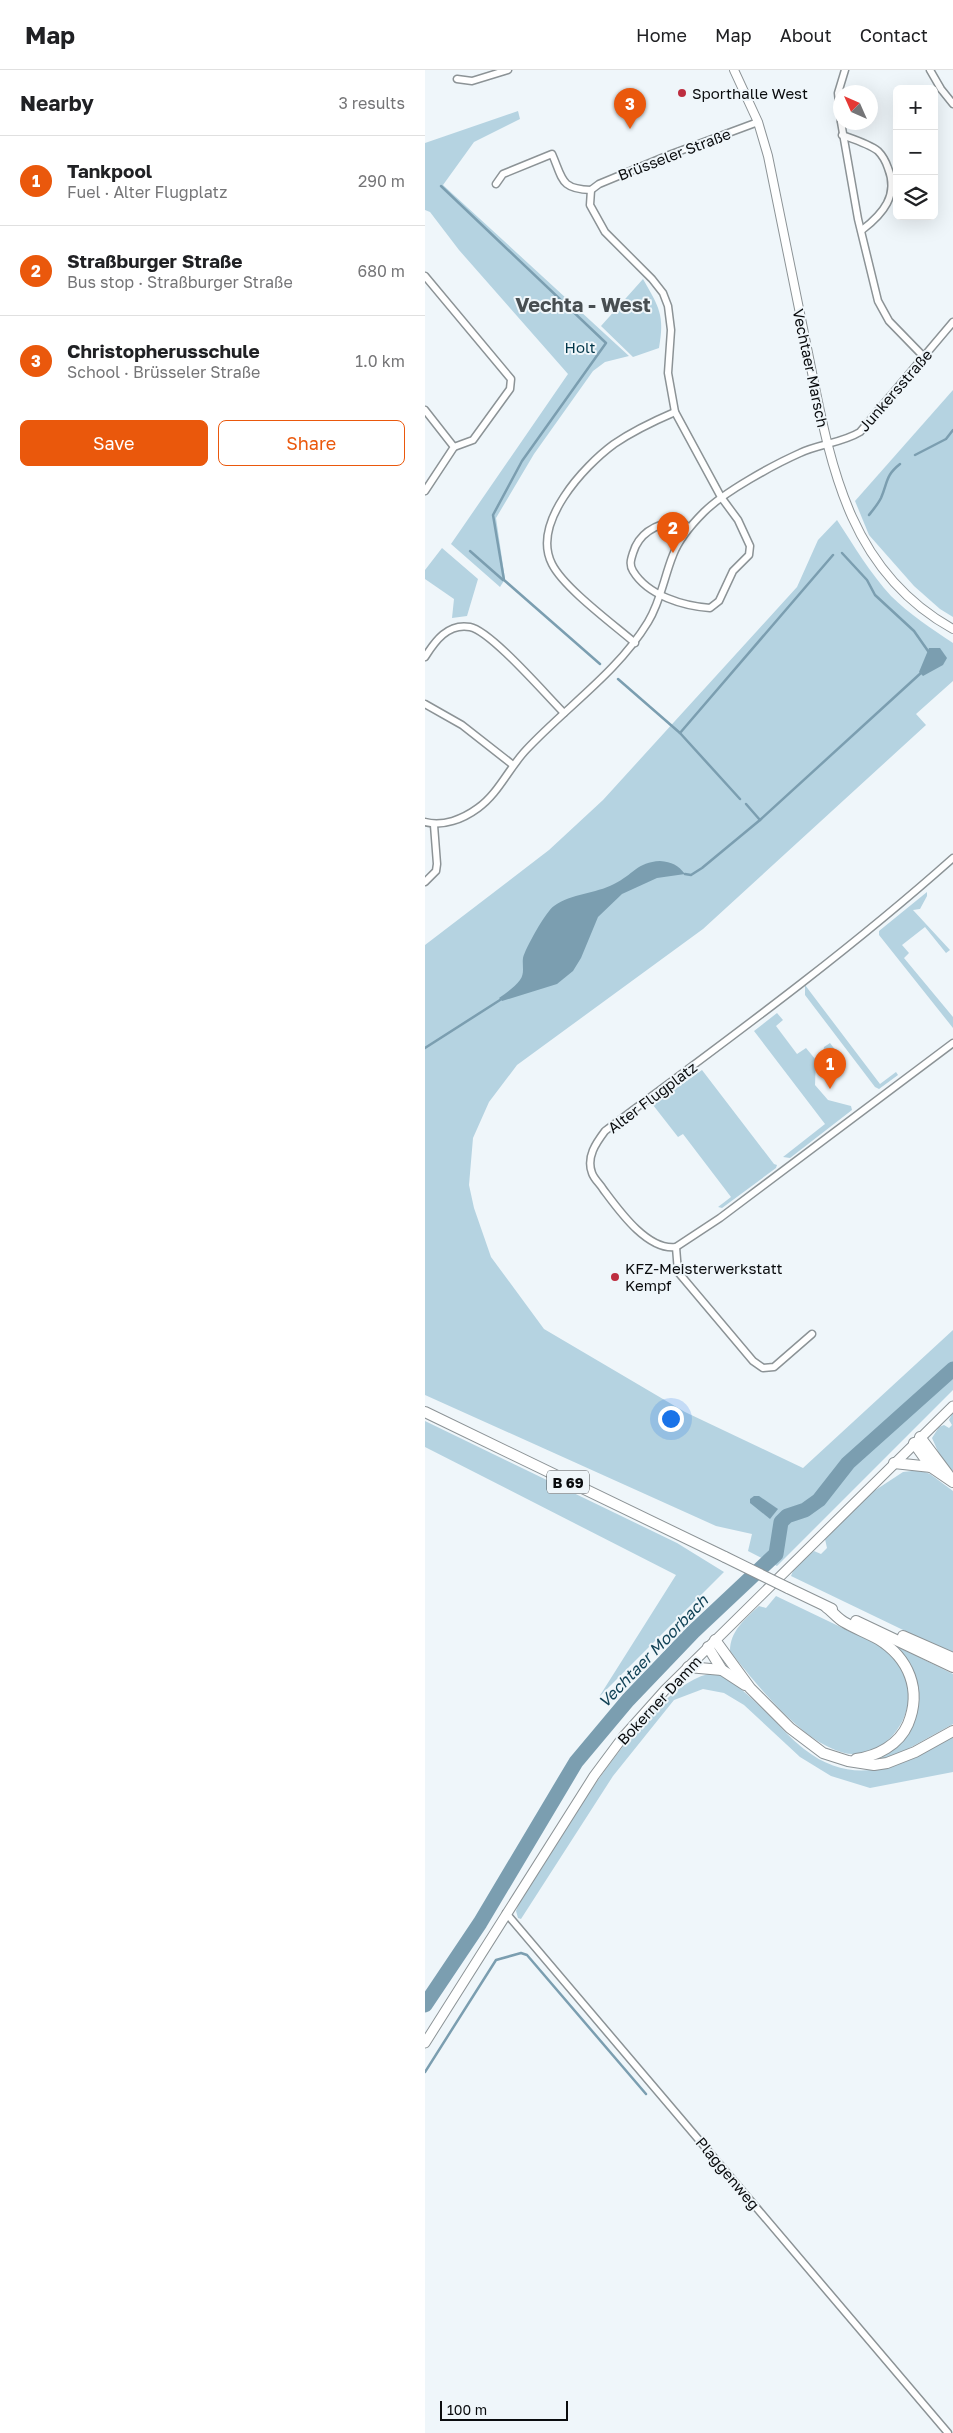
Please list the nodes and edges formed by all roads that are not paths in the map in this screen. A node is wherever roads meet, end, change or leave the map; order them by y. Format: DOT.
graph roads {
  1 [pos="507,70"];
  2 [pos="734,70"];
  3 [pos="845,70"];
  4 [pos="930,70"];
  5 [pos="457,79"];
  6 [pos="840,85"];
  7 [pos="953,104"];
  8 [pos="758,122"];
  9 [pos="842,130"];
  10 [pos="843,134"];
  11 [pos="496,184"];
  12 [pos="591,190"];
  13 [pos="862,230"];
  14 [pos="425,276"];
  15 [pos="427,284"];
  16 [pos="953,322"];
  17 [pos="924,357"];
  18 [pos="425,410"];
  19 [pos="675,412"];
  20 [pos="827,443"];
  21 [pos="454,447"];
  22 [pos="425,491"];
  23 [pos="721,497"];
  24 [pos="689,528"];
  25 [pos="661,595"];
  26 [pos="953,629"];
  27 [pos="635,643"];
  28 [pos="425,657"];
  29 [pos="425,704"];
  30 [pos="564,713"];
  31 [pos="513,765"];
  32 [pos="425,822"];
  33 [pos="434,824"];
  34 [pos="953,858"];
  35 [pos="425,882"];
  36 [pos="953,1044"];
  37 [pos="675,1247"];
  38 [pos="812,1334"];
  39 [pos="953,1406"];
  40 [pos="425,1412"];
  41 [pos="917,1440"];
  42 [pos="895,1462"];
  43 [pos="931,1467"];
  44 [pos="953,1482"];
  45 [pos="826,1606"];
  46 [pos="877,1631"];
  47 [pos="712,1644"];
  48 [pos="953,1658"];
  49 [pos="688,1667"];
  50 [pos="953,1667"];
  51 [pos="722,1670"];
  52 [pos="750,1688"];
  53 [pos="953,1731"];
  54 [pos="848,1761"];
  55 [pos="506,1913"];
  56 [pos="425,2043"];
  57 [pos="948,2433"];
  1 -- 5 [label="street"];
  2 -- 8 [label="street, Vechtaer Marsch"];
  3 -- 6 [label="street"];
  4 -- 7 [label="street"];
  8 -- 12 [label="street, Brüsseler Straße"];
  8 -- 20 [label="street, Vechtaer Marsch"];
  9 -- 10 [label="street"];
  10 -- 13 [label="street"];
  10 -- 13 [label="street"];
  11 -- 12 [label="street"];
  12 -- 19 [label="street"];
  13 -- 17 [label="street"];
  14 -- 15 [label="street"];
  15 -- 21 [label="street"];
  16 -- 17 [label="street, Junkersstraße"];
  17 -- 20 [label="street, Junkersstraße"];
  18 -- 21 [label="street"];
  19 -- 23 [label="street"];
  19 -- 27 [label="street"];
  20 -- 23 [label="street, Junkersstraße"];
  20 -- 26 [label="street, Vechtaer Marsch"];
  21 -- 22 [label="street"];
  23 -- 24 [label="street, Junkersstraße"];
  23 -- 25 [label="street"];
  24 -- 25 [label="street, Junkersstraße"];
  24 -- 25 [label="street"];
  25 -- 27 [label="street, Junkersstraße"];
  27 -- 30 [label="street, Junkersstraße"];
  28 -- 30 [label="street"];
  29 -- 31 [label="street"];
  30 -- 31 [label="street, Junkersstraße"];
  31 -- 33 [label="street, Junkersstraße"];
  32 -- 33 [label="street"];
  33 -- 35 [label="street"];
  34 -- 37 [label="street, Alter Flugplatz"];
  36 -- 37 [label="street"];
  37 -- 38 [label="street"];
  39 -- 41 [label="main road, Bokerner Damm"];
  40 -- 45 [label="main road, B 69, bridge"];
  41 -- 42 [label="main road, Bokerner Damm"];
  41 -- 43 [label="main road"];
  41 -- 44 [label="main road"];
  42 -- 43 [label="main road"];
  42 -- 47 [label="main road, Bokerner Damm"];
  43 -- 44 [label="main road"];
  45 -- 46 [label="main road, B 69"];
  45 -- 54 [label="main road"];
  46 -- 48 [label="main road"];
  46 -- 50 [label="main road, B 69"];
  47 -- 49 [label="main road, Bokerner Damm"];
  47 -- 51 [label="main road"];
  47 -- 52 [label="main road"];
  49 -- 51 [label="main road"];
  49 -- 55 [label="main road, Bokerner Damm"];
  51 -- 52 [label="main road"];
  52 -- 54 [label="main road"];
  53 -- 54 [label="main road"];
  55 -- 56 [label="main road, Bokerner Damm"];
  55 -- 57 [label="street, Plaggenweg"];
}
